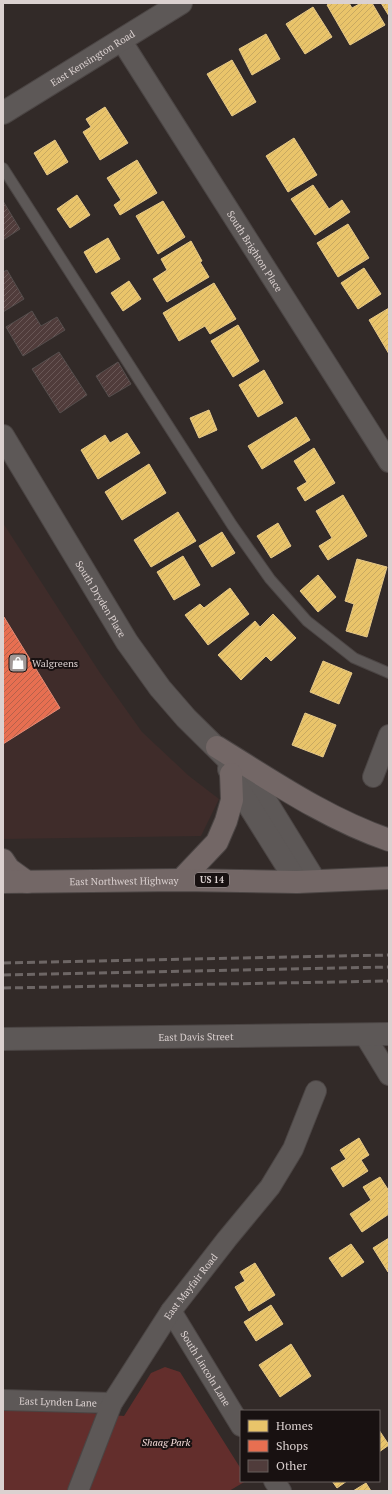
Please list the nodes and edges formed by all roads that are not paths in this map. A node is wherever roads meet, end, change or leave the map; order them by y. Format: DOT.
graph roads {
  1 [pos="173,5"];
  2 [pos="121,40"];
  3 [pos="3,113"];
  4 [pos="3,168"];
  5 [pos="3,436"];
  6 [pos="389,462"];
  7 [pos="389,673"];
  8 [pos="389,735"];
  9 [pos="217,747"];
  10 [pos="231,774"];
  11 [pos="373,777"];
  12 [pos="389,840"];
  13 [pos="3,860"];
  14 [pos="389,878"];
  15 [pos="181,880"];
  16 [pos="306,881"];
  17 [pos="3,882"];
  18 [pos="27,882"];
  19 [pos="364,1034"];
  20 [pos="389,1034"];
  21 [pos="3,1039"];
  22 [pos="389,1075"];
  23 [pos="316,1090"];
  24 [pos="170,1311"];
  25 [pos="3,1400"];
  26 [pos="112,1403"];
  27 [pos="240,1424"];
  28 [pos="275,1482"];
  29 [pos="78,1491"];
  30 [pos="281,1491"];
  1 -- 2 [label="street, East Kensington Road"];
  2 -- 3 [label="street, East Kensington Road"];
  2 -- 6 [label="street, South Brighton Place"];
  4 -- 7 [label="lane"];
  5 -- 9 [label="street, South Dryden Place"];
  8 -- 11 [label="street"];
  9 -- 10 [label="street, South Dryden Place"];
  9 -- 12 [label="main road"];
  9 -- 16 [label="street, South Dryden Place"];
  10 -- 15 [label="main road"];
  10 -- 16 [label="street, South Dryden Place"];
  13 -- 18 [label="main road"];
  14 -- 16 [label="main road, East Northwest Highway / US 14"];
  15 -- 16 [label="main road, East Northwest Highway / US 14"];
  15 -- 18 [label="main road, East Northwest Highway / US 14"];
  17 -- 18 [label="main road, East Northwest Highway / US 14"];
  19 -- 20 [label="street, East Davis Street"];
  19 -- 21 [label="street, East Davis Street"];
  19 -- 22 [label="street"];
  23 -- 24 [label="street, East Mayfair Road"];
  24 -- 26 [label="street, East Mayfair Road"];
  24 -- 27 [label="street, South Lincoln Lane"];
  25 -- 26 [label="street, East Lynden Lane"];
  26 -- 29 [label="street, East Mayfair Road"];
  28 -- 30 [label="street"];
}
